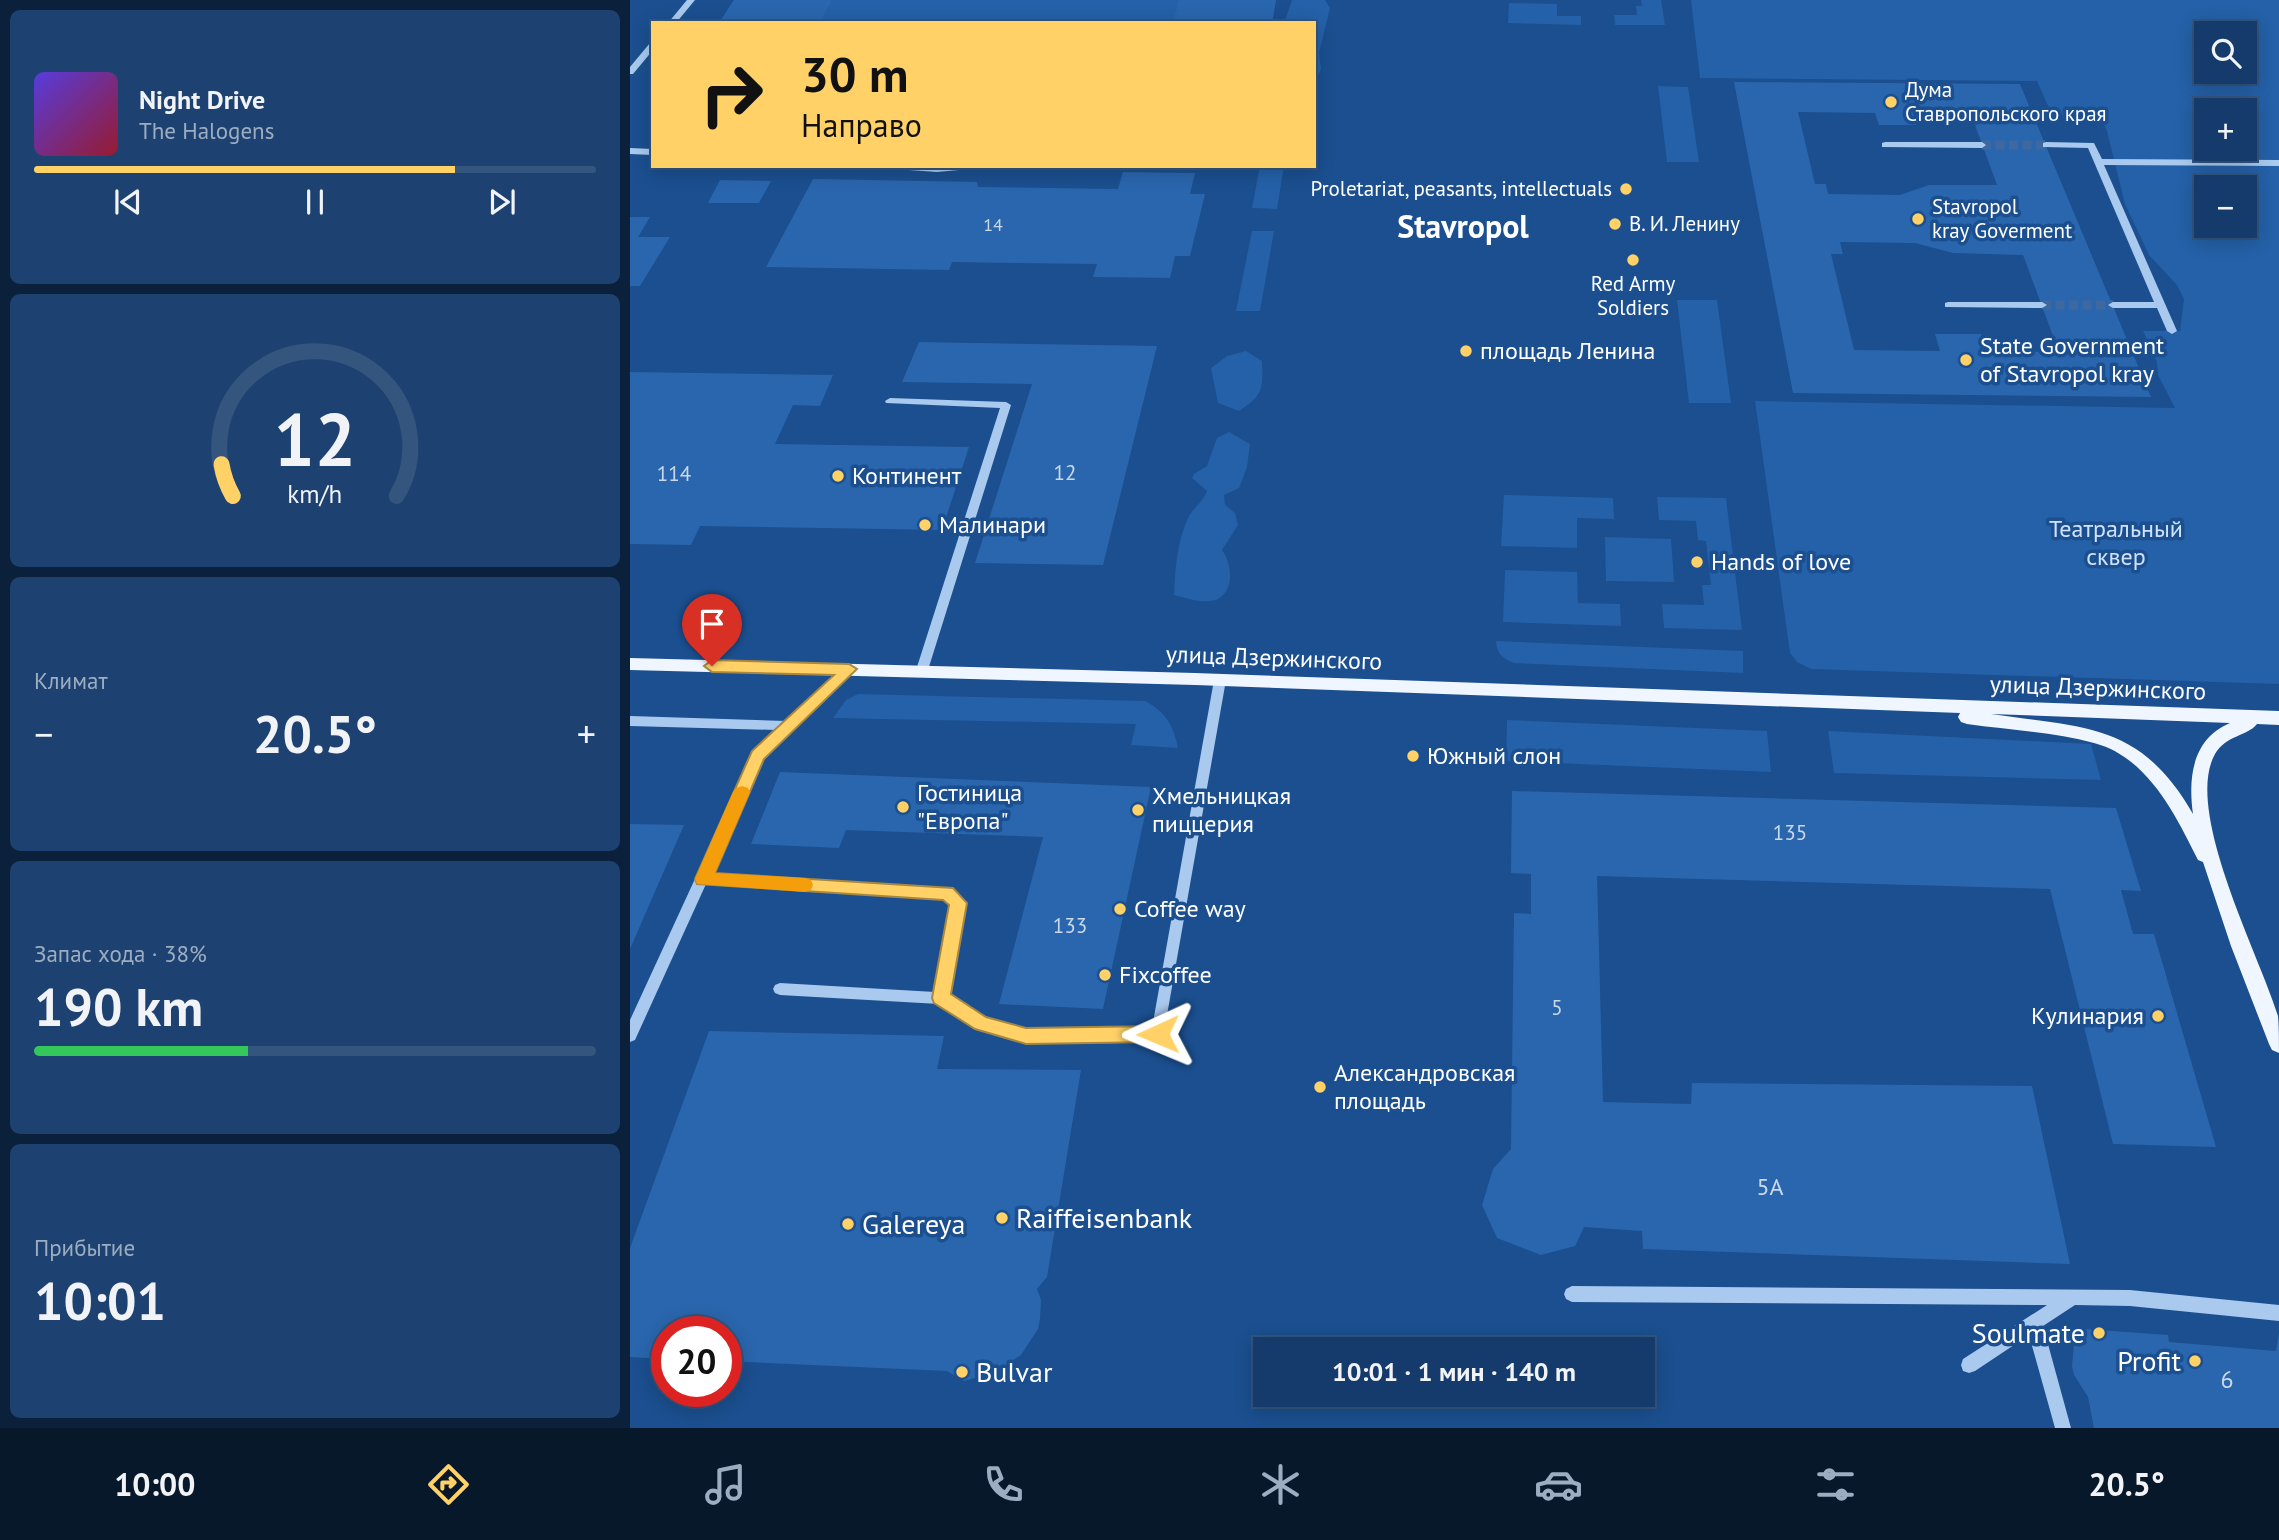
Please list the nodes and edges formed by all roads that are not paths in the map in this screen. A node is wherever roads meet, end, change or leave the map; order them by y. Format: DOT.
graph roads {
  1 [pos="691,0"];
  2 [pos="674,21"];
  3 [pos="651,47"];
  4 [pos="630,72"];
  5 [pos="1885,145"];
  6 [pos="1982,145"];
  7 [pos="2046,145"];
  8 [pos="630,151"];
  9 [pos="651,152"];
  10 [pos="2099,162"];
  11 [pos="2279,163"];
  12 [pos="923,168"];
  13 [pos="948,168"];
  14 [pos="1948,304"];
  15 [pos="2042,305"];
  16 [pos="2113,305"];
  17 [pos="2160,305"];
  18 [pos="2172,331"];
  19 [pos="890,401"];
  20 [pos="630,664"];
  21 [pos="849,669"];
  22 [pos="922,670"];
  23 [pos="1220,680"];
  24 [pos="1915,706"];
  25 [pos="2273,718"];
  26 [pos="630,720"];
  27 [pos="789,726"];
  28 [pos="2214,870"];
  29 [pos="704,879"];
  30 [pos="780,989"];
  31 [pos="941,998"];
  32 [pos="630,1036"];
  33 [pos="2279,1044"];
  34 [pos="1572,1294"];
  35 [pos="2072,1298"];
  36 [pos="2279,1313"];
  37 [pos="2034,1323"];
  38 [pos="1969,1365"];
  39 [pos="2063,1428"];
  1 -- 2 [label="lane"];
  3 -- 4 [label="lane"];
  5 -- 6 [label="lane"];
  7 -- 10 [label="lane"];
  8 -- 9 [label="lane"];
  10 -- 11 [label="lane"];
  10 -- 17 [label="lane"];
  12 -- 13 [label="lane"];
  14 -- 15 [label="lane"];
  16 -- 17 [label="lane"];
  17 -- 18 [label="lane"];
  19 -- 22 [label="lane"];
  20 -- 21 [label="main road, улица Дзержинского"];
  21 -- 22 [label="main road, улица Дзержинского"];
  21 -- 27 [label="lane"];
  22 -- 23 [label="main road, улица Дзержинского"];
  23 -- 24 [label="main road, улица Дзержинского"];
  23 -- 31 [label="lane"];
  24 -- 25 [label="main road, улица Дзержинского"];
  24 -- 28 [label="main road, улица Дзержинского"];
  25 -- 28 [label="main road"];
  26 -- 27 [label="lane"];
  27 -- 29 [label="lane"];
  28 -- 33 [label="main road"];
  29 -- 31 [label="lane"];
  29 -- 32 [label="lane"];
  30 -- 31 [label="lane"];
  34 -- 35 [label="lane"];
  35 -- 36 [label="lane"];
  35 -- 37 [label="lane"];
  37 -- 38 [label="lane"];
  37 -- 39 [label="lane"];
}
